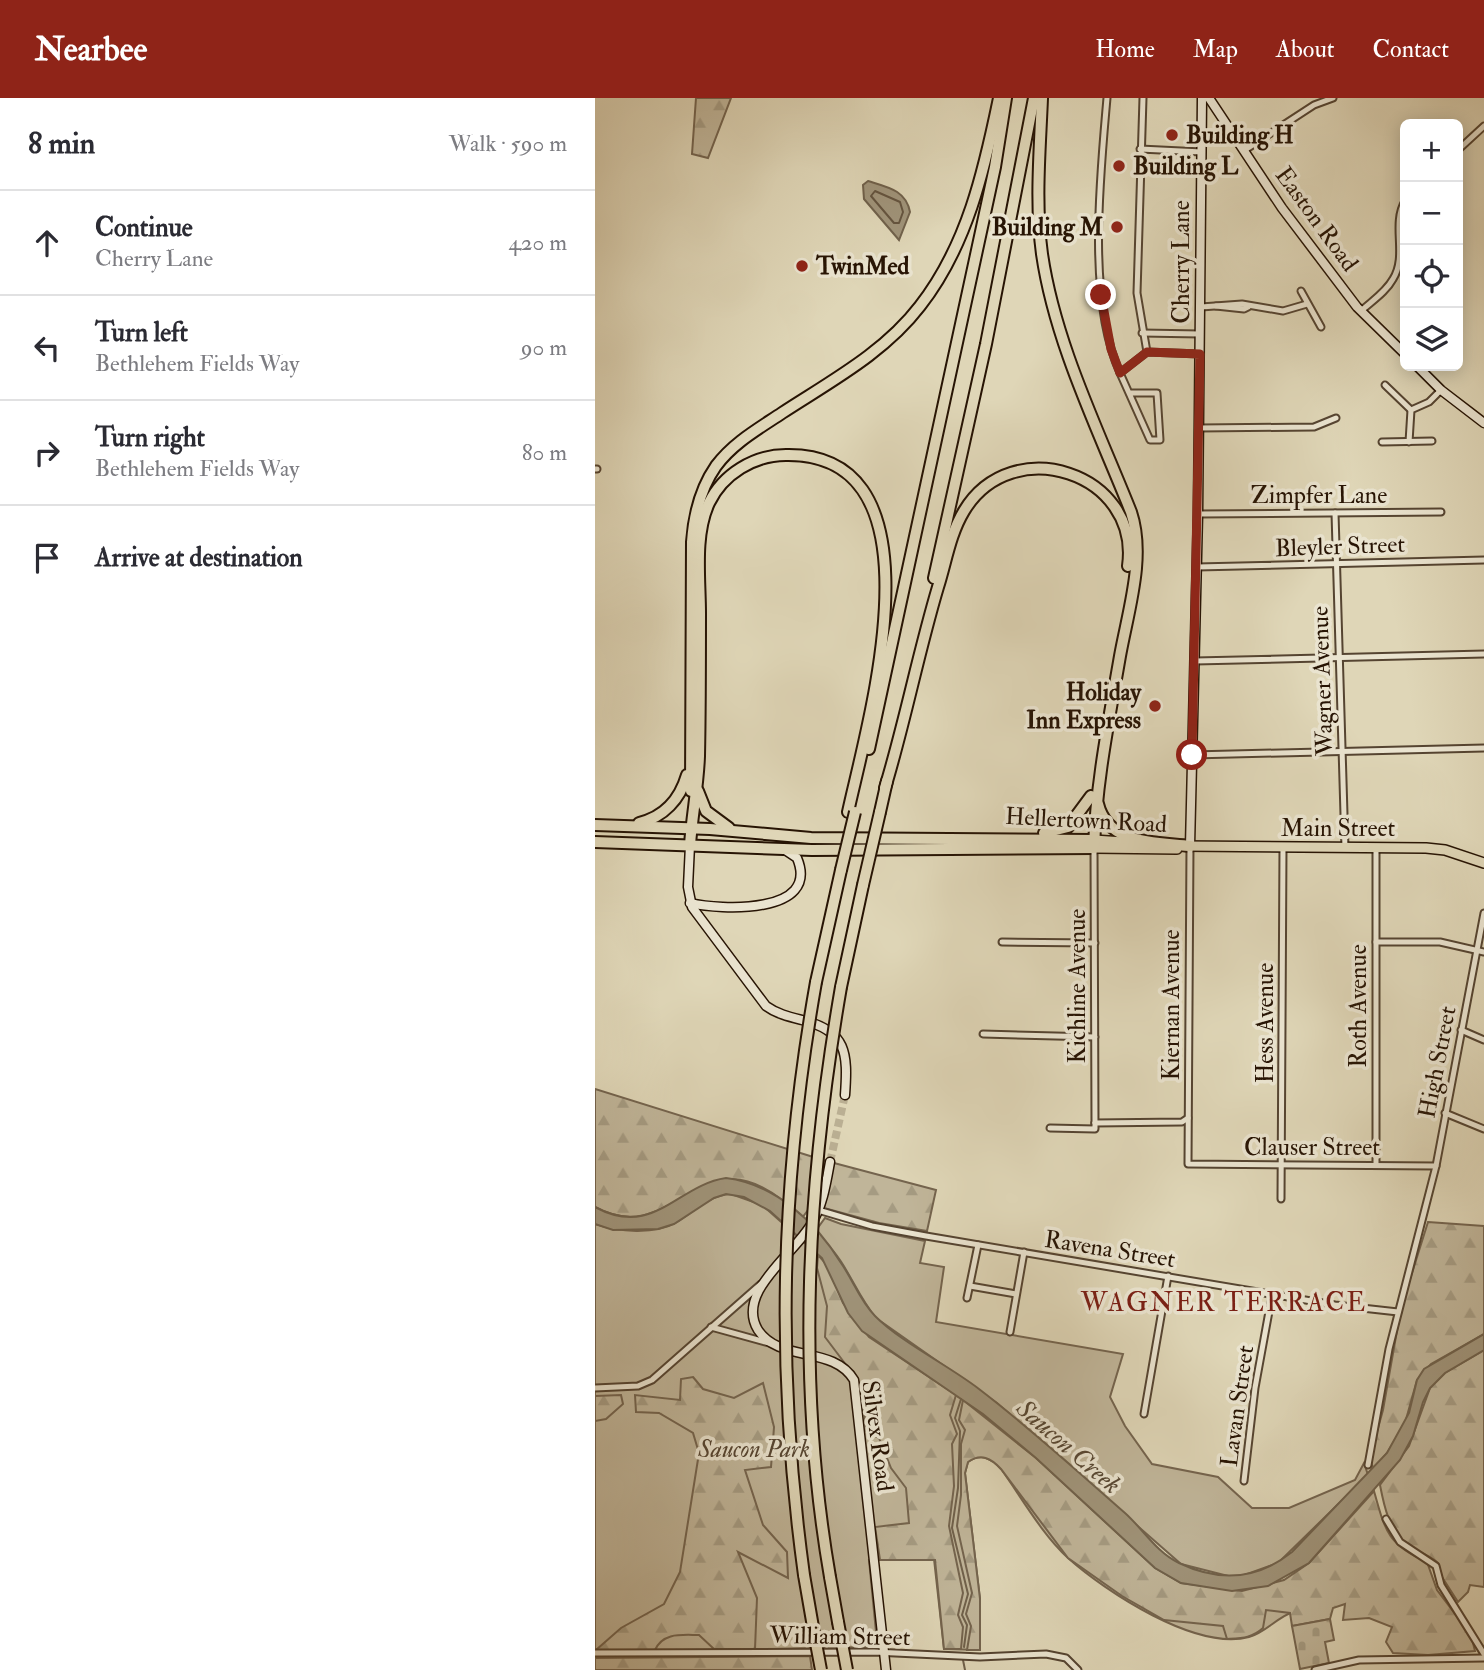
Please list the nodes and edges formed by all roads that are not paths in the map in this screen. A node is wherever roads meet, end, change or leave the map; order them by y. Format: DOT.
graph roads {
  1 [pos="999,98"];
  2 [pos="1006,98"];
  3 [pos="1034,98"];
  4 [pos="1042,98"];
  5 [pos="1107,98"];
  6 [pos="1143,98"];
  7 [pos="1202,98"];
  8 [pos="1209,98"];
  9 [pos="1333,98"];
  10 [pos="1484,126"];
  11 [pos="1463,145"];
  12 [pos="1140,149"];
  13 [pos="1245,150"];
  14 [pos="1202,152"];
  15 [pos="1139,170"];
  16 [pos="1201,172"];
  17 [pos="1400,245"];
  18 [pos="1301,291"];
  19 [pos="1307,304"];
  20 [pos="1201,307"];
  21 [pos="1361,311"];
  22 [pos="1321,327"];
  23 [pos="1142,333"];
  24 [pos="1200,334"];
  25 [pos="1400,349"];
  26 [pos="1147,352"];
  27 [pos="1200,354"];
  28 [pos="1422,371"];
  29 [pos="1120,373"];
  30 [pos="1385,385"];
  31 [pos="1441,390"];
  32 [pos="1129,393"];
  33 [pos="1411,410"];
  34 [pos="1336,418"];
  35 [pos="1484,423"];
  36 [pos="1199,428"];
  37 [pos="1432,441"];
  38 [pos="1383,442"];
  39 [pos="1409,442"];
  40 [pos="1441,512"];
  41 [pos="1198,513"];
  42 [pos="1335,513"];
  43 [pos="1484,560"];
  44 [pos="1336,564"];
  45 [pos="1196,567"];
  46 [pos="1484,654"];
  47 [pos="1339,657"];
  48 [pos="1195,661"];
  49 [pos="1484,748"];
  50 [pos="1342,749"];
  51 [pos="1192,755"];
  52 [pos="689,759"];
  53 [pos="697,780"];
  54 [pos="885,788"];
  55 [pos="1094,792"];
  56 [pos="851,812"];
  57 [pos="598,823"];
  58 [pos="626,826"];
  59 [pos="691,829"];
  60 [pos="745,832"];
  61 [pos="1020,838"];
  62 [pos="595,842"];
  63 [pos="1092,844"];
  64 [pos="690,845"];
  65 [pos="1190,846"];
  66 [pos="1283,848"];
  67 [pos="1345,848"];
  68 [pos="1376,848"];
  69 [pos="771,849"];
  70 [pos="1484,863"];
  71 [pos="690,903"];
  72 [pos="1484,913"];
  73 [pos="1002,942"];
  74 [pos="1376,942"];
  75 [pos="1095,943"];
  76 [pos="1477,949"];
  77 [pos="1484,952"];
  78 [pos="1461,1031"];
  79 [pos="982,1034"];
  80 [pos="1095,1037"];
  81 [pos="1484,1040"];
  82 [pos="845,1094"];
  83 [pos="1445,1113"];
  84 [pos="1188,1118"];
  85 [pos="1095,1123"];
  86 [pos="1050,1128"];
  87 [pos="1484,1129"];
  88 [pos="830,1162"];
  89 [pos="1188,1164"];
  90 [pos="1282,1165"];
  91 [pos="1376,1165"];
  92 [pos="1436,1166"];
  93 [pos="1281,1199"];
  94 [pos="818,1210"];
  95 [pos="978,1245"];
  96 [pos="1024,1252"];
  97 [pos="1168,1276"];
  98 [pos="762,1283"];
  99 [pos="970,1286"];
  100 [pos="1016,1294"];
  101 [pos="1272,1295"];
  102 [pos="967,1298"];
  103 [pos="1398,1312"];
  104 [pos="711,1327"];
  105 [pos="1010,1332"];
  106 [pos="776,1346"];
  107 [pos="595,1388"];
  108 [pos="1144,1414"];
  109 [pos="1368,1465"];
  110 [pos="1244,1481"];
  111 [pos="1386,1519"];
  112 [pos="595,1653"];
  113 [pos="885,1653"];
  114 [pos="1484,1656"];
  115 [pos="821,1670"];
  116 [pos="847,1670"];
  117 [pos="886,1670"];
  118 [pos="1078,1670"];
  119 [pos="1315,1670"];
  1 -- 52 [label="highway"];
  2 -- 56 [label="highway"];
  3 -- 54 [label="highway"];
  4 -- 55 [label="highway"];
  5 -- 29 [label="street"];
  6 -- 12 [label="street"];
  7 -- 14 [label="street, Cherry Lane"];
  8 -- 13 [label="street, Easton Road"];
  9 -- 13 [label="street"];
  10 -- 11 [label="street"];
  12 -- 14 [label="street"];
  12 -- 15 [label="street"];
  13 -- 21 [label="street, Easton Road"];
  14 -- 16 [label="street, Cherry Lane"];
  15 -- 16 [label="street"];
  15 -- 23 [label="street"];
  16 -- 20 [label="street, Cherry Lane"];
  17 -- 21 [label="street"];
  18 -- 19 [label="street"];
  19 -- 20 [label="street"];
  19 -- 22 [label="street"];
  20 -- 24 [label="street, Cherry Lane"];
  21 -- 25 [label="street, Easton Road"];
  23 -- 24 [label="street"];
  23 -- 26 [label="street"];
  24 -- 27 [label="street, Cherry Lane"];
  26 -- 27 [label="street"];
  26 -- 29 [label="street"];
  27 -- 36 [label="street, Cherry Lane"];
  28 -- 31 [label="street"];
  29 -- 32 [label="street"];
  30 -- 33 [label="street"];
  31 -- 33 [label="street"];
  31 -- 35 [label="street"];
  32 -- 32 [label="street"];
  33 -- 39 [label="street"];
  34 -- 36 [label="street"];
  36 -- 41 [label="street, Cherry Lane"];
  37 -- 39 [label="street"];
  38 -- 39 [label="street"];
  40 -- 42 [label="street, Zimpfer Lane"];
  41 -- 42 [label="street, Zimpfer Lane"];
  41 -- 45 [label="street, Cherry Lane"];
  42 -- 44 [label="street, Wagner Avenue"];
  43 -- 44 [label="street, Bleyler Street"];
  44 -- 45 [label="street, Bleyler Street"];
  44 -- 47 [label="street, Wagner Avenue"];
  45 -- 48 [label="street, Cherry Lane"];
  46 -- 47 [label="street"];
  47 -- 48 [label="street"];
  47 -- 50 [label="street, Wagner Avenue"];
  48 -- 51 [label="street, Cherry Lane"];
  49 -- 50 [label="street"];
  50 -- 51 [label="street"];
  50 -- 67 [label="street, Wagner Avenue"];
  51 -- 65 [label="street, Cherry Lane"];
  52 -- 58 [label="highway"];
  52 -- 59 [label="highway"];
  53 -- 56 [label="highway"];
  53 -- 59 [label="highway"];
  53 -- 60 [label="highway"];
  54 -- 55 [label="highway"];
  54 -- 116 [label="highway, bridge"];
  55 -- 61 [label="highway"];
  55 -- 63 [label="highway"];
  55 -- 65 [label="highway"];
  56 -- 115 [label="highway, bridge"];
  57 -- 58 [label="highway, Hellertown Road"];
  58 -- 59 [label="highway, Hellertown Road"];
  59 -- 60 [label="highway, Hellertown Road"];
  59 -- 64 [label="highway"];
  60 -- 61 [label="highway, Hellertown Road"];
  61 -- 63 [label="highway, Hellertown Road"];
  62 -- 64 [label="highway, Hellertown Road"];
  63 -- 65 [label="main road, Hellertown Road"];
  63 -- 69 [label="highway, Hellertown Road"];
  63 -- 75 [label="street, Kichline Avenue"];
  64 -- 69 [label="highway, Hellertown Road"];
  64 -- 71 [label="street"];
  65 -- 66 [label="main road, Main Street"];
  65 -- 84 [label="street, Kiernan Avenue"];
  66 -- 67 [label="main road, Main Street"];
  66 -- 90 [label="street, Hess Avenue"];
  67 -- 68 [label="main road, Main Street"];
  68 -- 70 [label="main road, Main Street"];
  68 -- 74 [label="street, Roth Avenue"];
  69 -- 71 [label="street"];
  71 -- 82 [label="street"];
  72 -- 76 [label="street, High Street"];
  73 -- 75 [label="street"];
  74 -- 76 [label="street"];
  74 -- 91 [label="street, Roth Avenue"];
  75 -- 80 [label="street, Kichline Avenue"];
  76 -- 77 [label="street"];
  76 -- 78 [label="street, High Street"];
  78 -- 81 [label="street"];
  78 -- 83 [label="street, High Street"];
  79 -- 80 [label="street"];
  80 -- 85 [label="street, Kichline Avenue"];
  83 -- 87 [label="street"];
  83 -- 92 [label="street, High Street"];
  84 -- 85 [label="street"];
  84 -- 89 [label="street, Kiernan Avenue"];
  85 -- 86 [label="street"];
  88 -- 94 [label="street"];
  89 -- 90 [label="street, Clauser Street"];
  90 -- 91 [label="street, Clauser Street"];
  90 -- 93 [label="street, Hess Avenue"];
  91 -- 92 [label="street, Clauser Street"];
  92 -- 103 [label="street, High Street"];
  94 -- 95 [label="street, Ravena Street"];
  94 -- 98 [label="street"];
  95 -- 96 [label="street, Ravena Street"];
  95 -- 99 [label="street"];
  96 -- 97 [label="street, Ravena Street"];
  96 -- 100 [label="street"];
  97 -- 101 [label="street, Ravena Street"];
  97 -- 108 [label="street"];
  98 -- 104 [label="street"];
  98 -- 106 [label="street"];
  99 -- 100 [label="street"];
  99 -- 102 [label="street"];
  100 -- 105 [label="street"];
  101 -- 103 [label="street, Ravena Street"];
  101 -- 110 [label="street, Lavan Street"];
  103 -- 109 [label="street, High Street"];
  104 -- 106 [label="street"];
  104 -- 107 [label="street"];
  106 -- 113 [label="street, Silvex Road"];
  111 -- 114 [label="street"];
  112 -- 113 [label="street, William Street"];
  113 -- 117 [label="street, Silvex Road"];
  113 -- 118 [label="street, William Street"];
  114 -- 119 [label="street"];
}
